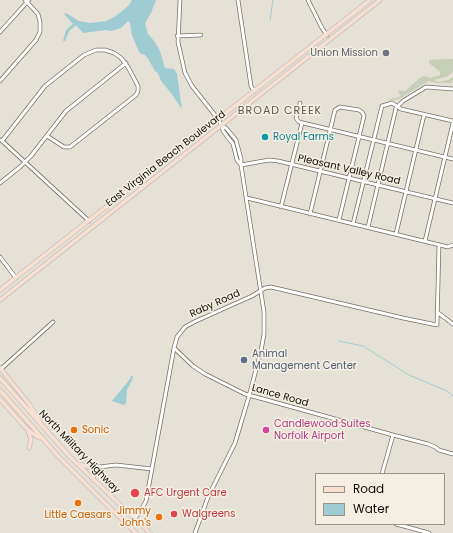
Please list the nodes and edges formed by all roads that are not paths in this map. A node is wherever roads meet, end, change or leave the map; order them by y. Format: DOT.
graph roads {
  1 [pos="180,0"];
  2 [pos="238,0"];
  3 [pos="308,0"];
  4 [pos="370,0"];
  5 [pos="380,0"];
  6 [pos="27,1"];
  7 [pos="0,32"];
  8 [pos="201,35"];
  9 [pos="327,35"];
  10 [pos="177,36"];
  11 [pos="126,63"];
  12 [pos="0,81"];
  13 [pos="453,89"];
  14 [pos="254,91"];
  15 [pos="300,103"];
  16 [pos="398,106"];
  17 [pos="424,115"];
  18 [pos="218,120"];
  19 [pos="302,122"];
  20 [pos="453,122"];
  21 [pos="222,126"];
  22 [pos="330,129"];
  23 [pos="47,136"];
  24 [pos="359,136"];
  25 [pos="1,140"];
  26 [pos="373,140"];
  27 [pos="388,143"];
  28 [pos="416,150"];
  29 [pos="445,157"];
  30 [pos="453,159"];
  31 [pos="25,163"];
  32 [pos="292,164"];
  33 [pos="241,165"];
  34 [pos="320,172"];
  35 [pos="349,178"];
  36 [pos="363,181"];
  37 [pos="0,183"];
  38 [pos="377,185"];
  39 [pos="406,192"];
  40 [pos="247,198"];
  41 [pos="435,199"];
  42 [pos="453,203"];
  43 [pos="282,207"];
  44 [pos="310,214"];
  45 [pos="339,220"];
  46 [pos="89,221"];
  47 [pos="353,224"];
  48 [pos="368,227"];
  49 [pos="396,234"];
  50 [pos="425,241"];
  51 [pos="439,245"];
  52 [pos="452,245"];
  53 [pos="0,257"];
  54 [pos="16,278"];
  55 [pos="0,290"];
  56 [pos="11,291"];
  57 [pos="261,291"];
  58 [pos="0,300"];
  59 [pos="0,303"];
  60 [pos="437,312"];
  61 [pos="53,322"];
  62 [pos="452,322"];
  63 [pos="174,348"];
  64 [pos="0,368"];
  65 [pos="0,378"];
  66 [pos="0,390"];
  67 [pos="249,396"];
  68 [pos="0,399"];
  69 [pos="25,427"];
  70 [pos="47,432"];
  71 [pos="393,435"];
  72 [pos="42,439"];
  73 [pos="29,448"];
  74 [pos="453,454"];
  75 [pos="77,463"];
  76 [pos="99,467"];
  77 [pos="152,469"];
  78 [pos="382,473"];
  79 [pos="93,480"];
  80 [pos="134,518"];
  81 [pos="128,525"];
  82 [pos="400,525"];
  83 [pos="198,528"];
  84 [pos="136,533"];
  85 [pos="150,533"];
  86 [pos="196,533"];
  87 [pos="199,533"];
  88 [pos="429,533"];
  1 -- 10 [label="street"];
  2 -- 14 [label="street"];
  3 -- 9 [label="street"];
  4 -- 9 [label="main road, East Virginia Beach Boulevard"];
  5 -- 21 [label="main road, East Virginia Beach Boulevard"];
  6 -- 7 [label="street"];
  6 -- 12 [label="street"];
  8 -- 10 [label="street"];
  9 -- 14 [label="main road, East Virginia Beach Boulevard"];
  10 -- 18 [label="street"];
  11 -- 23 [label="street"];
  11 -- 23 [label="street"];
  11 -- 25 [label="street"];
  13 -- 16 [label="street"];
  14 -- 18 [label="main road, East Virginia Beach Boulevard"];
  15 -- 19 [label="street"];
  16 -- 17 [label="street"];
  16 -- 26 [label="street"];
  16 -- 27 [label="street"];
  17 -- 20 [label="street"];
  17 -- 28 [label="street"];
  18 -- 21 [label="street"];
  18 -- 46 [label="main road, East Virginia Beach Boulevard"];
  19 -- 22 [label="street"];
  19 -- 32 [label="street"];
  20 -- 29 [label="street"];
  21 -- 33 [label="street"];
  21 -- 56 [label="main road, East Virginia Beach Boulevard"];
  22 -- 24 [label="street"];
  22 -- 24 [label="street"];
  22 -- 34 [label="street"];
  23 -- 31 [label="street"];
  24 -- 26 [label="street"];
  24 -- 35 [label="street"];
  25 -- 31 [label="street"];
  26 -- 27 [label="street"];
  26 -- 36 [label="street"];
  27 -- 28 [label="street"];
  27 -- 38 [label="street"];
  28 -- 29 [label="street"];
  28 -- 39 [label="street"];
  29 -- 30 [label="street"];
  29 -- 41 [label="street"];
  31 -- 37 [label="street"];
  31 -- 46 [label="street"];
  32 -- 33 [label="street, Pleasant Valley Road"];
  32 -- 34 [label="street, Pleasant Valley Road"];
  32 -- 43 [label="street"];
  33 -- 40 [label="street"];
  34 -- 35 [label="street, Pleasant Valley Road"];
  34 -- 44 [label="street"];
  35 -- 36 [label="street, Pleasant Valley Road"];
  35 -- 45 [label="street"];
  36 -- 38 [label="street, Pleasant Valley Road"];
  36 -- 47 [label="street"];
  38 -- 39 [label="street, Pleasant Valley Road"];
  38 -- 48 [label="street"];
  39 -- 41 [label="street, Pleasant Valley Road"];
  39 -- 49 [label="street"];
  40 -- 43 [label="street"];
  40 -- 57 [label="street"];
  41 -- 42 [label="street, Pleasant Valley Road"];
  41 -- 50 [label="street"];
  43 -- 44 [label="street"];
  44 -- 45 [label="street"];
  45 -- 47 [label="street"];
  46 -- 54 [label="main road, East Virginia Beach Boulevard"];
  47 -- 48 [label="street"];
  48 -- 49 [label="street"];
  49 -- 50 [label="street"];
  50 -- 51 [label="street"];
  51 -- 52 [label="street"];
  51 -- 60 [label="street"];
  53 -- 54 [label="street"];
  54 -- 55 [label="main road, East Virginia Beach Boulevard"];
  56 -- 58 [label="main road, East Virginia Beach Boulevard"];
  56 -- 59 [label="main road"];
  57 -- 60 [label="street, Raby Road"];
  57 -- 63 [label="street, Raby Road"];
  57 -- 67 [label="street"];
  60 -- 62 [label="street"];
  61 -- 64 [label="street"];
  63 -- 67 [label="street, Lance Road"];
  63 -- 77 [label="street, Raby Road"];
  64 -- 70 [label="main road"];
  65 -- 70 [label="main road, North Military Highway"];
  66 -- 72 [label="main road, North Military Highway"];
  67 -- 71 [label="street, Lance Road"];
  67 -- 83 [label="street"];
  68 -- 69 [label="main road"];
  69 -- 72 [label="main road"];
  69 -- 73 [label="main road"];
  70 -- 75 [label="main road, North Military Highway"];
  71 -- 74 [label="street, Lance Road"];
  71 -- 78 [label="street"];
  72 -- 81 [label="main road, North Military Highway"];
  75 -- 76 [label="main road"];
  75 -- 79 [label="main road, North Military Highway"];
  76 -- 77 [label="street"];
  76 -- 79 [label="main road"];
  77 -- 80 [label="street, Raby Road"];
  79 -- 80 [label="main road, North Military Highway"];
  80 -- 81 [label="street, Raby Road"];
  80 -- 85 [label="main road, North Military Highway"];
  81 -- 84 [label="main road, North Military Highway"];
  82 -- 88 [label="street"];
  83 -- 86 [label="street"];
  83 -- 87 [label="street"];
}
